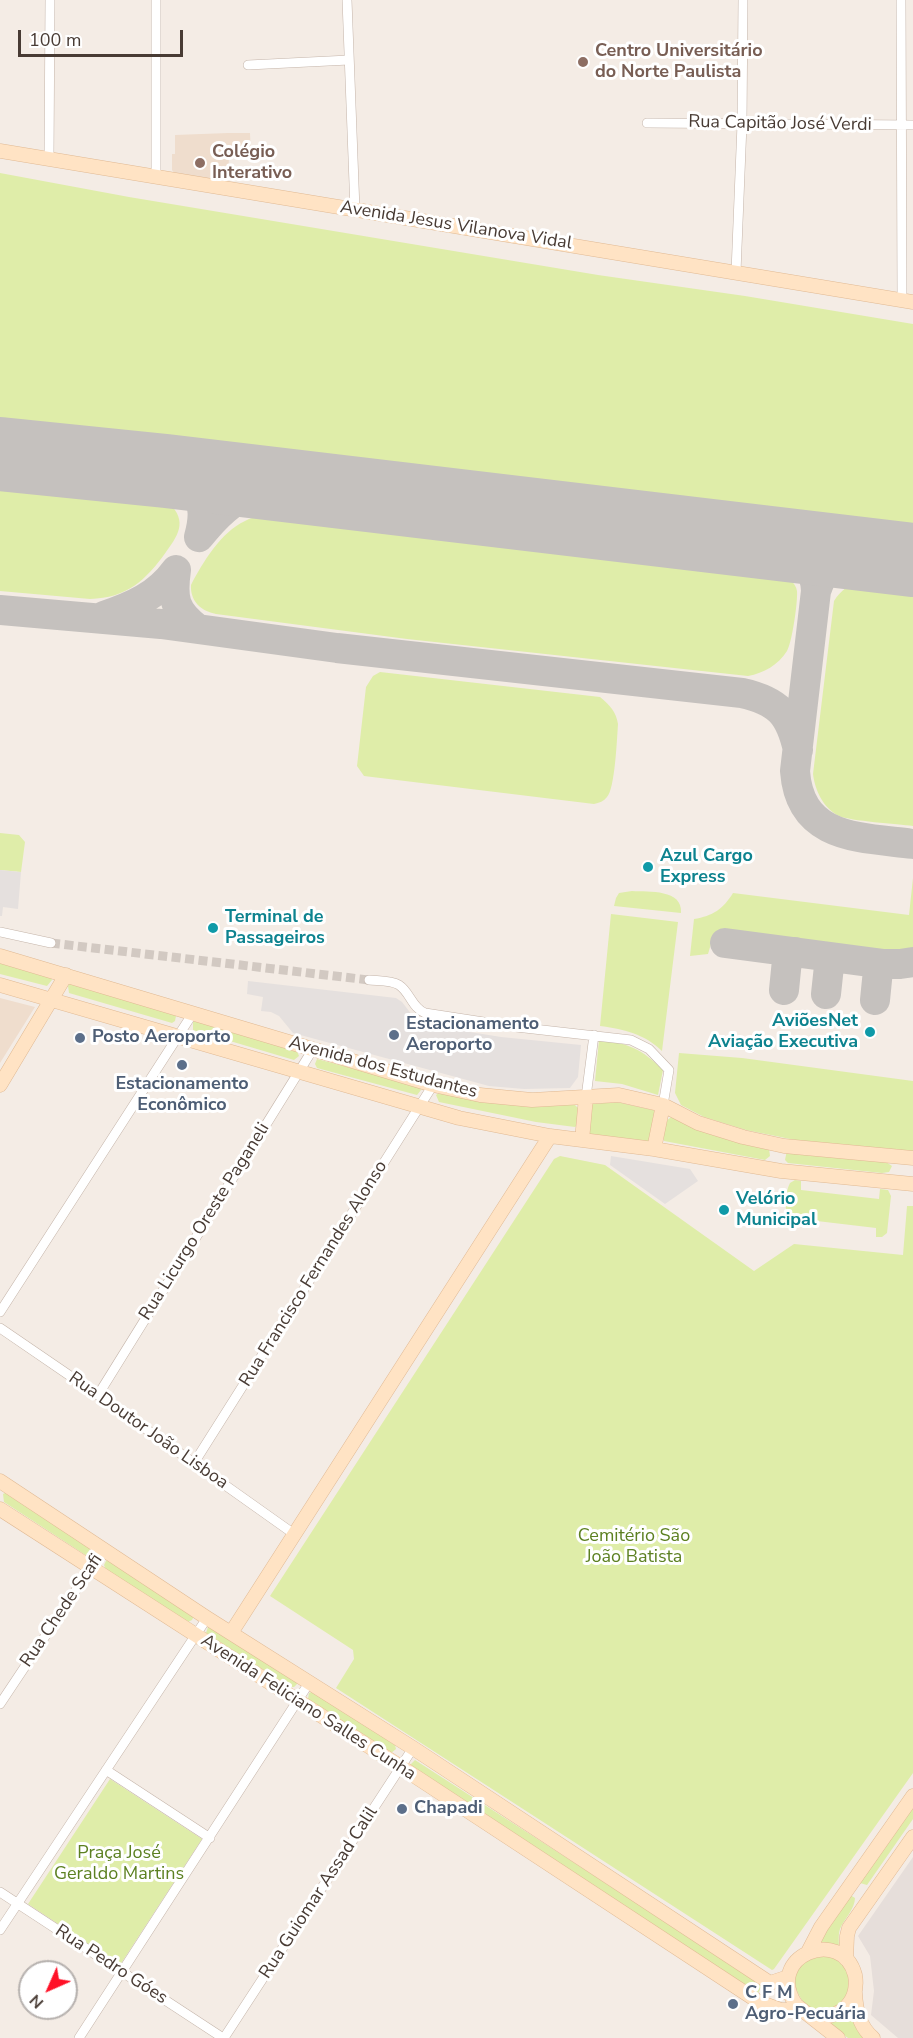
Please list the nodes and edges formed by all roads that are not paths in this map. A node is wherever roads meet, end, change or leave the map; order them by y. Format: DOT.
graph roads {
  1 [pos="50,0"];
  2 [pos="156,0"];
  3 [pos="347,0"];
  4 [pos="742,0"];
  5 [pos="900,0"];
  6 [pos="349,60"];
  7 [pos="248,65"];
  8 [pos="647,123"];
  9 [pos="742,124"];
  10 [pos="900,125"];
  11 [pos="913,125"];
  12 [pos="0,151"];
  13 [pos="49,159"];
  14 [pos="156,177"];
  15 [pos="355,210"];
  16 [pos="736,272"];
  17 [pos="907,301"];
  18 [pos="0,932"];
  19 [pos="51,943"];
  20 [pos="0,956"];
  21 [pos="66,975"];
  22 [pos="369,980"];
  23 [pos="0,985"];
  24 [pos="52,1000"];
  25 [pos="193,1013"];
  26 [pos="594,1035"];
  27 [pos="176,1038"];
  28 [pos="313,1049"];
  29 [pos="298,1071"];
  30 [pos="0,1085"];
  31 [pos="433,1086"];
  32 [pos="586,1097"];
  33 [pos="663,1105"];
  34 [pos="420,1107"];
  35 [pos="550,1136"];
  36 [pos="582,1140"];
  37 [pos="784,1146"];
  38 [pos="654,1149"];
  39 [pos="899,1156"];
  40 [pos="913,1158"];
  41 [pos="781,1171"];
  42 [pos="896,1183"];
  43 [pos="913,1184"];
  44 [pos="0,1312"];
  45 [pos="0,1328"];
  46 [pos="98,1395"];
  47 [pos="194,1463"];
  48 [pos="0,1481"];
  49 [pos="0,1509"];
  50 [pos="294,1534"];
  51 [pos="104,1548"];
  52 [pos="91,1568"];
  53 [pos="207,1618"];
  54 [pos="231,1633"];
  55 [pos="196,1636"];
  56 [pos="309,1683"];
  57 [pos="298,1702"];
  58 [pos="0,1704"];
  59 [pos="413,1748"];
  60 [pos="401,1767"];
  61 [pos="106,1770"];
  62 [pos="913,1796"];
  63 [pos="913,1837"];
  64 [pos="210,1838"];
  65 [pos="0,1892"];
  66 [pos="18,1904"];
  67 [pos="0,1930"];
  68 [pos="808,1952"];
  69 [pos="846,1959"];
  70 [pos="122,1973"];
  71 [pos="788,1977"];
  72 [pos="770,1983"];
  73 [pos="855,1993"];
  74 [pos="759,2002"];
  75 [pos="805,2012"];
  76 [pos="79,2038"];
  77 [pos="224,2038"];
  78 [pos="838,2038"];
  79 [pos="873,2038"];
  1 -- 13 [label="street"];
  2 -- 14 [label="street"];
  3 -- 6 [label="street"];
  4 -- 9 [label="street"];
  5 -- 10 [label="street"];
  6 -- 7 [label="street"];
  6 -- 15 [label="street"];
  8 -- 9 [label="street, Rua Capitão José Verdi"];
  9 -- 10 [label="street, Rua Capitão José Verdi"];
  9 -- 16 [label="street"];
  10 -- 11 [label="street, Rua Capitão José Verdi"];
  10 -- 17 [label="street"];
  12 -- 13 [label="main road, Avenida Jesus Vilanova Vidal"];
  13 -- 14 [label="main road, Avenida Jesus Vilanova Vidal"];
  14 -- 15 [label="main road, Avenida Jesus Vilanova Vidal"];
  15 -- 16 [label="main road, Avenida Jesus Vilanova Vidal"];
  16 -- 17 [label="main road, Avenida Jesus Vilanova Vidal"];
  18 -- 19 [label="street"];
  20 -- 21 [label="main road, Avenida dos Estudantes"];
  21 -- 24 [label="main road"];
  21 -- 25 [label="main road, Avenida dos Estudantes"];
  22 -- 26 [label="street"];
  23 -- 24 [label="main road, Avenida dos Estudantes"];
  24 -- 27 [label="main road, Avenida dos Estudantes"];
  24 -- 30 [label="main road"];
  25 -- 27 [label="street"];
  25 -- 28 [label="main road, Avenida dos Estudantes"];
  26 -- 32 [label="street"];
  26 -- 33 [label="street"];
  27 -- 29 [label="main road, Avenida dos Estudantes"];
  27 -- 44 [label="street"];
  28 -- 29 [label="street, Rua Licurgo Oreste Paganeli"];
  28 -- 31 [label="main road, Avenida dos Estudantes"];
  29 -- 34 [label="main road, Avenida dos Estudantes"];
  29 -- 46 [label="street, Rua Licurgo Oreste Paganeli"];
  31 -- 32 [label="main road, Avenida dos Estudantes"];
  31 -- 34 [label="street, Rua Francisco Fernandes Alonso"];
  32 -- 33 [label="main road, Avenida dos Estudantes"];
  32 -- 36 [label="main road"];
  33 -- 37 [label="main road, Avenida dos Estudantes"];
  33 -- 38 [label="main road"];
  34 -- 35 [label="main road, Avenida dos Estudantes"];
  34 -- 47 [label="street, Rua Francisco Fernandes Alonso"];
  35 -- 36 [label="main road, Avenida dos Estudantes"];
  35 -- 50 [label="main road"];
  36 -- 38 [label="main road, Avenida dos Estudantes"];
  37 -- 39 [label="main road, Avenida dos Estudantes"];
  37 -- 41 [label="main road"];
  38 -- 41 [label="main road, Avenida dos Estudantes"];
  39 -- 40 [label="main road, Avenida dos Estudantes"];
  39 -- 42 [label="main road"];
  41 -- 42 [label="main road, Avenida dos Estudantes"];
  42 -- 43 [label="main road, Avenida dos Estudantes"];
  45 -- 46 [label="street, Rua Doutor João Lisboa"];
  46 -- 47 [label="street, Rua Doutor João Lisboa"];
  47 -- 50 [label="street, Rua Doutor João Lisboa"];
  48 -- 51 [label="main road, Avenida Feliciano Salles Cunha"];
  49 -- 52 [label="main road, Avenida Feliciano Salles Cunha"];
  50 -- 54 [label="main road"];
  51 -- 52 [label="street, Rua Chede Scafi"];
  51 -- 53 [label="main road, Avenida Feliciano Salles Cunha"];
  52 -- 55 [label="main road, Avenida Feliciano Salles Cunha"];
  52 -- 58 [label="street, Rua Chede Scafi"];
  53 -- 54 [label="main road, Avenida Feliciano Salles Cunha"];
  53 -- 55 [label="street"];
  54 -- 56 [label="main road, Avenida Feliciano Salles Cunha"];
  55 -- 57 [label="main road, Avenida Feliciano Salles Cunha"];
  55 -- 61 [label="street"];
  56 -- 57 [label="street"];
  56 -- 59 [label="main road, Avenida Feliciano Salles Cunha"];
  57 -- 60 [label="main road, Avenida Feliciano Salles Cunha"];
  57 -- 64 [label="street"];
  59 -- 60 [label="street, Rua Guiomar Assad Calil"];
  59 -- 72 [label="main road, Avenida Feliciano Salles Cunha"];
  60 -- 74 [label="main road, Avenida Feliciano Salles Cunha"];
  60 -- 77 [label="street, Rua Guiomar Assad Calil"];
  61 -- 64 [label="street"];
  61 -- 66 [label="street"];
  62 -- 68 [label="main road"];
  63 -- 69 [label="main road"];
  64 -- 70 [label="street"];
  65 -- 66 [label="street, Rua Pedro Góes"];
  66 -- 67 [label="street"];
  66 -- 70 [label="street, Rua Pedro Góes"];
  68 -- 69 [label="main road"];
  68 -- 71 [label="main road"];
  69 -- 73 [label="main road"];
  70 -- 76 [label="street"];
  70 -- 77 [label="street, Rua Pedro Góes"];
  71 -- 72 [label="main road"];
  71 -- 75 [label="main road"];
  72 -- 74 [label="main road"];
  73 -- 75 [label="main road"];
  73 -- 79 [label="main road"];
  74 -- 75 [label="main road, Avenida Feliciano Salles Cunha"];
  75 -- 78 [label="main road"];
}
